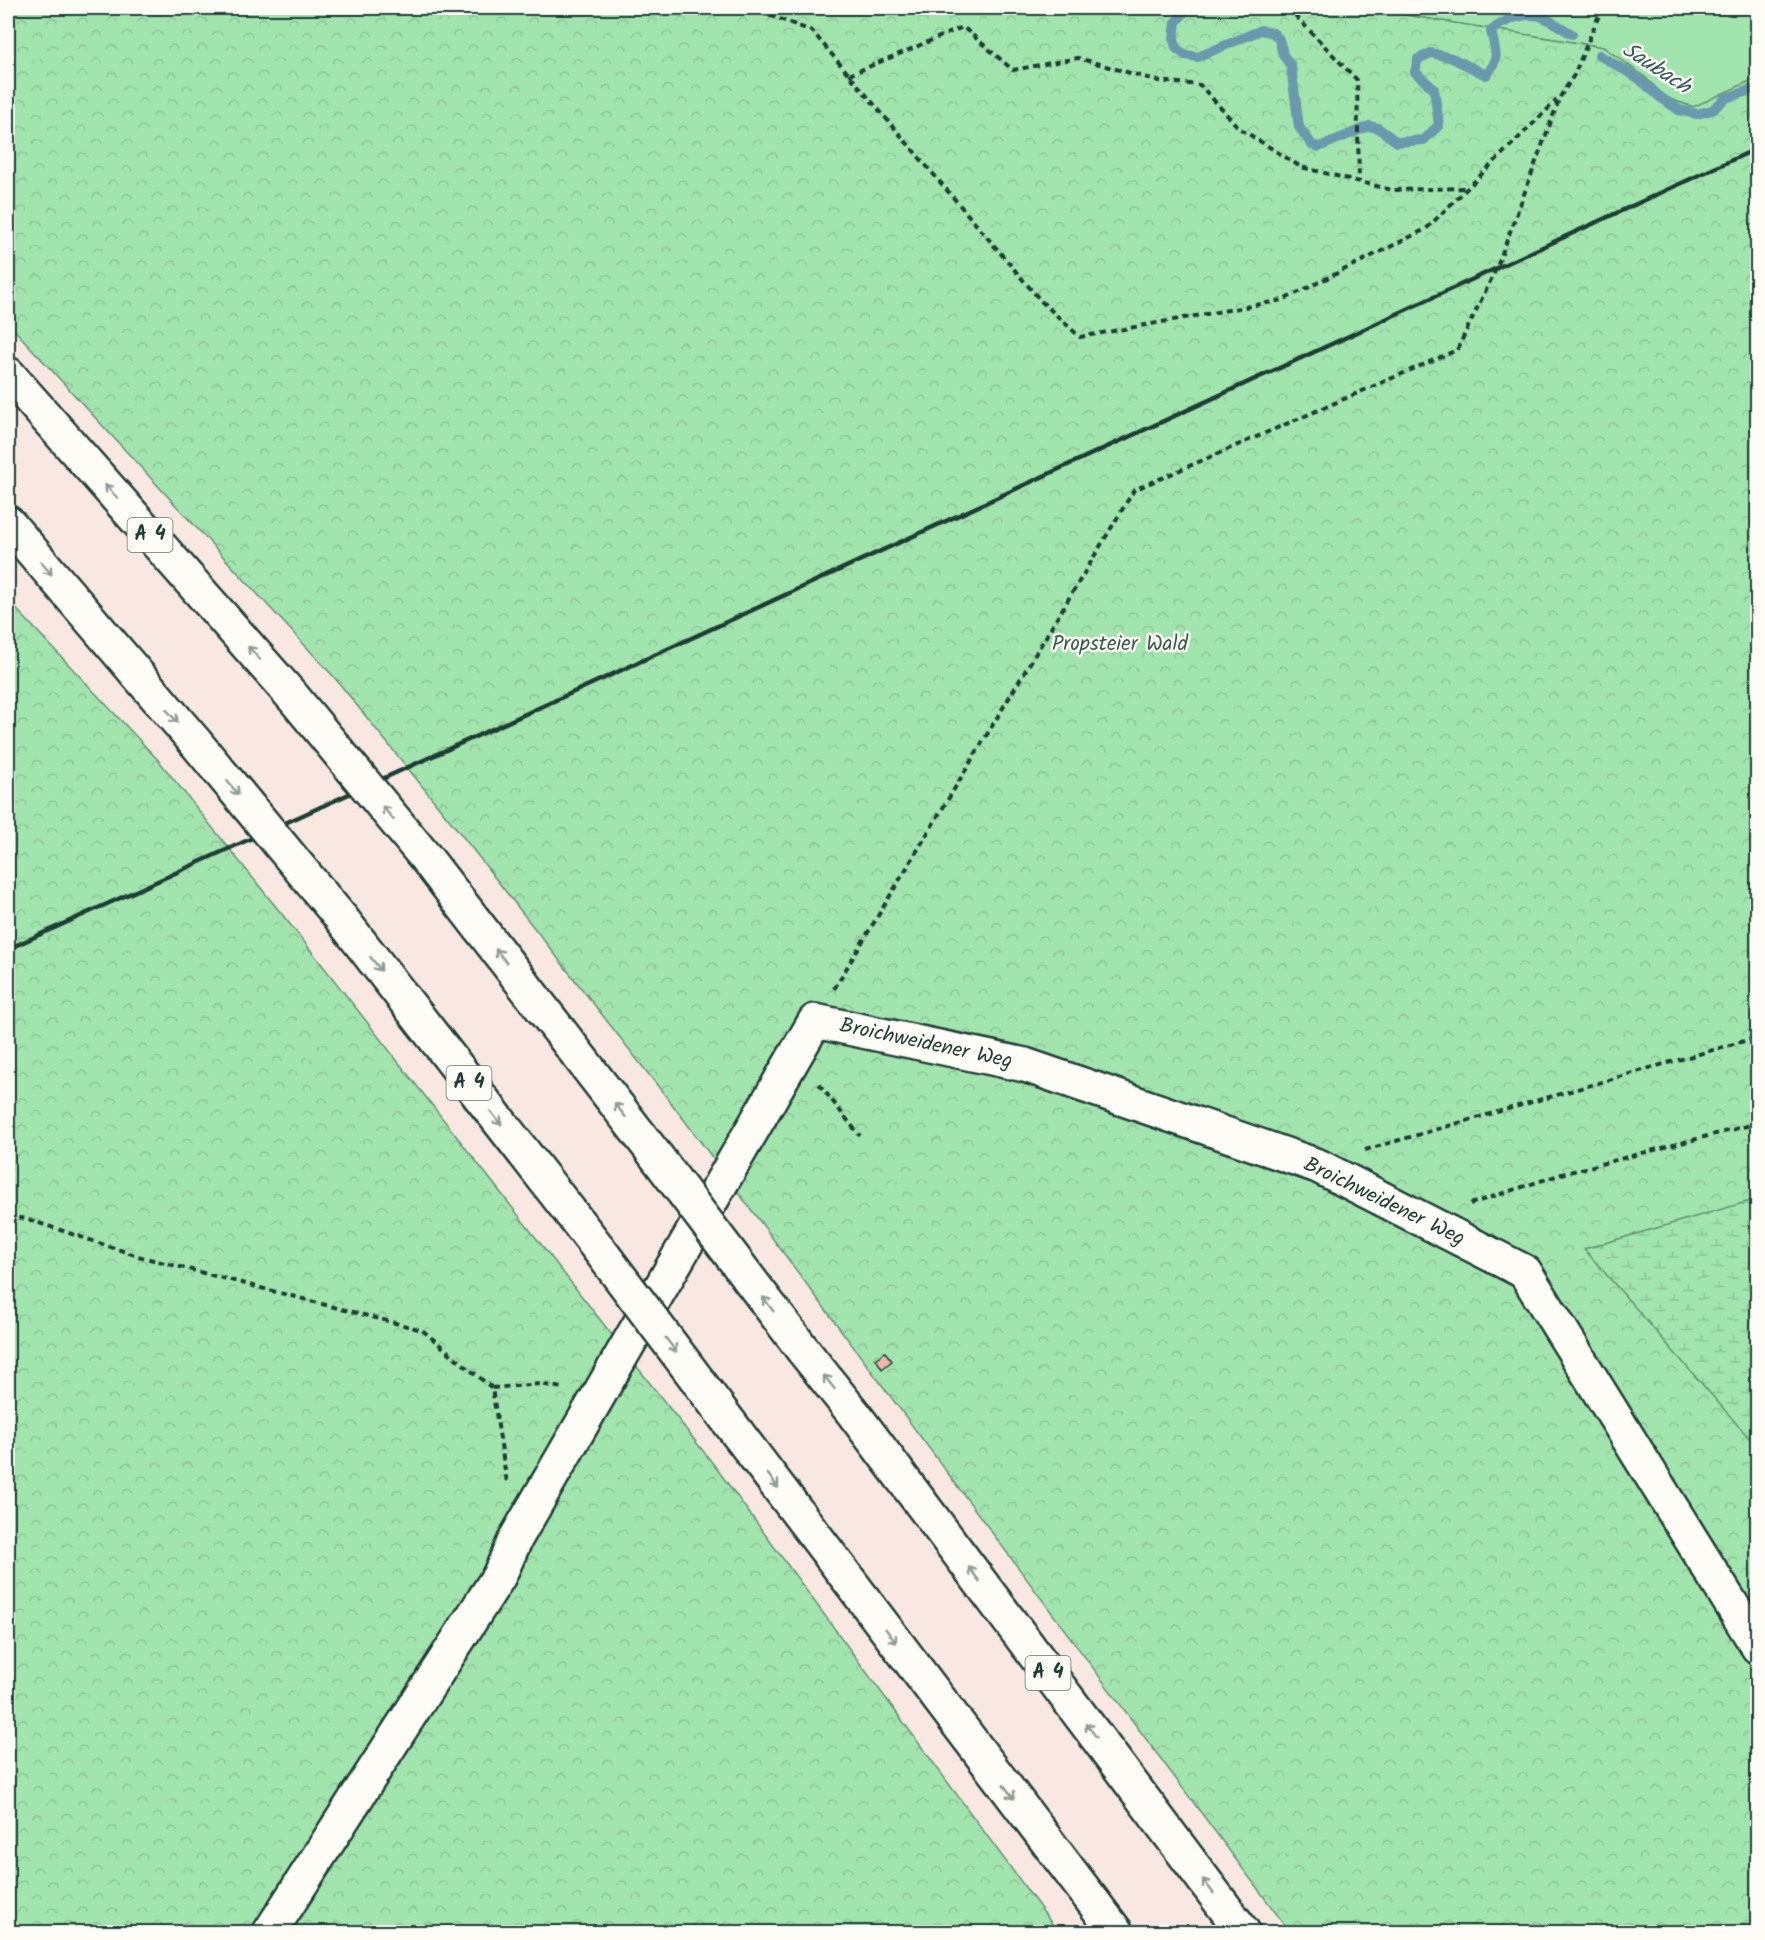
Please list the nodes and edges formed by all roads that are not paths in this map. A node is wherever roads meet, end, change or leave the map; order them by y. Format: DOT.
graph roads {
  1 [pos="8,374"];
  2 [pos="8,523"];
  3 [pos="1758,1647"];
  4 [pos="270,1932"];
  5 [pos="1116,1932"];
  6 [pos="1243,1932"];
  6 -- 1 [label="main road, A 4, one-way, bridge"];
  2 -- 5 [label="main road, A 4, one-way, bridge"];
  3 -- 4 [label="main road, Broichweidener Weg"];
}
